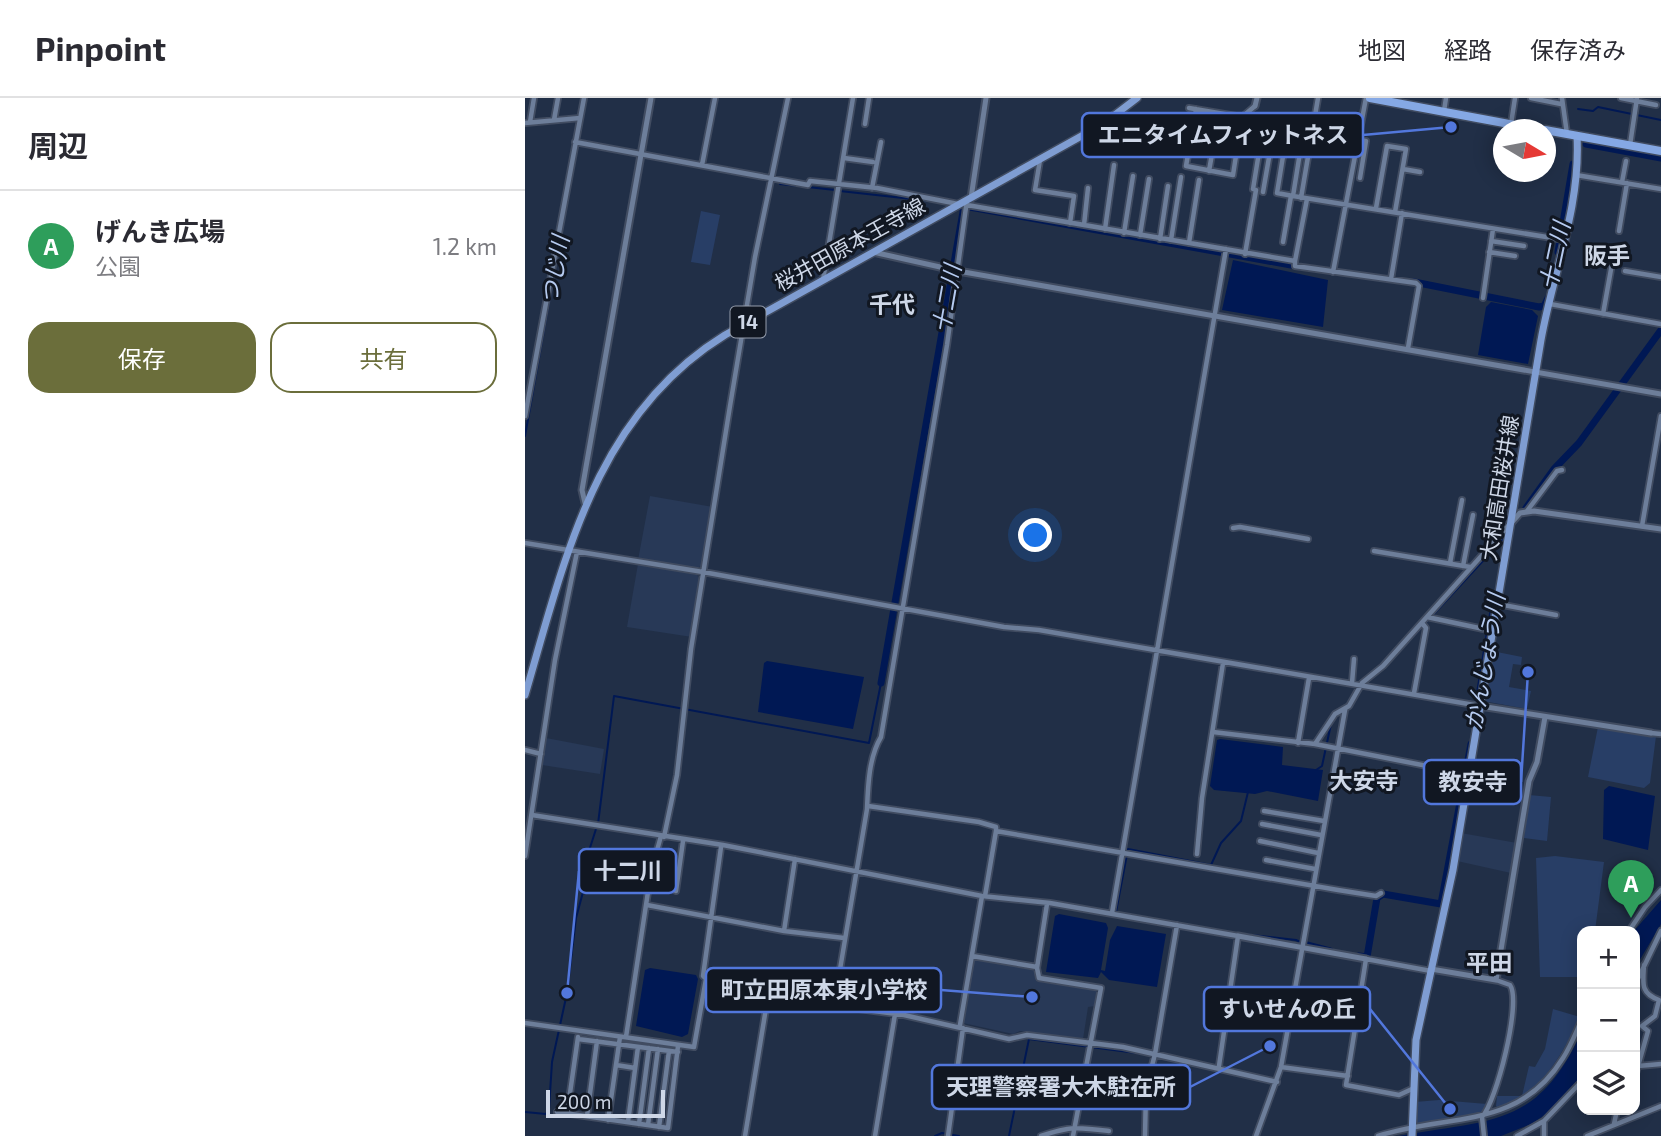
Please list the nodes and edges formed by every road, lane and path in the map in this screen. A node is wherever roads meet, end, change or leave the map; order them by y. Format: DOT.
graph roads {
  1 [pos="534,98"];
  2 [pos="558,98"];
  3 [pos="584,98"];
  4 [pos="651,98"];
  5 [pos="715,98"];
  6 [pos="788,98"];
  7 [pos="853,98"];
  8 [pos="869,98"];
  9 [pos="986,98"];
  10 [pos="1137,98"];
  11 [pos="1257,98"];
  12 [pos="1318,98"];
  13 [pos="1368,98"];
  14 [pos="1445,98"];
  15 [pos="1515,98"];
  16 [pos="1531,98"];
  17 [pos="1621,98"];
  18 [pos="1380,99"];
  19 [pos="1637,99"];
  20 [pos="1562,101"];
  21 [pos="1656,105"];
  22 [pos="1255,106"];
  23 [pos="1189,108"];
  24 [pos="1196,109"];
  25 [pos="1444,112"];
  26 [pos="1219,114"];
  27 [pos="1242,117"];
  28 [pos="580,118"];
  29 [pos="1512,119"];
  30 [pos="554,120"];
  31 [pos="1493,121"];
  32 [pos="528,123"];
  33 [pos="865,124"];
  34 [pos="1274,129"];
  35 [pos="1556,132"];
  36 [pos="1262,134"];
  37 [pos="1567,134"];
  38 [pos="1577,136"];
  39 [pos="1358,140"];
  40 [pos="575,142"];
  41 [pos="881,142"];
  42 [pos="1630,146"];
  43 [pos="1661,151"];
  44 [pos="641,155"];
  45 [pos="844,158"];
  46 [pos="1040,159"];
  47 [pos="1626,161"];
  48 [pos="873,162"];
  49 [pos="702,165"];
  50 [pos="1114,165"];
  51 [pos="1402,169"];
  52 [pos="1209,171"];
  53 [pos="1420,172"];
  54 [pos="1133,176"];
  55 [pos="1576,176"];
  56 [pos="772,177"];
  57 [pos="1181,177"];
  58 [pos="1360,178"];
  59 [pos="1149,179"];
  60 [pos="1199,180"];
  61 [pos="1625,183"];
  62 [pos="840,185"];
  63 [pos="1168,186"];
  64 [pos="871,188"];
  65 [pos="1088,188"];
  66 [pos="1661,189"];
  67 [pos="1263,192"];
  68 [pos="1292,196"];
  69 [pos="1304,198"];
  70 [pos="966,202"];
  71 [pos="1346,204"];
  72 [pos="1376,208"];
  73 [pos="1395,212"];
  74 [pos="1402,213"];
  75 [pos="1070,223"];
  76 [pos="1084,225"];
  77 [pos="1105,229"];
  78 [pos="1493,229"];
  79 [pos="1619,231"];
  80 [pos="1124,233"];
  81 [pos="1140,235"];
  82 [pos="1160,239"];
  83 [pos="1171,240"];
  84 [pos="1565,240"];
  85 [pos="1491,241"];
  86 [pos="1283,242"];
  87 [pos="1189,243"];
  88 [pos="1524,246"];
  89 [pos="1615,247"];
  90 [pos="1226,249"];
  91 [pos="873,252"];
  92 [pos="1489,252"];
  93 [pos="1245,254"];
  94 [pos="1515,256"];
  95 [pos="1295,261"];
  96 [pos="955,270"];
  97 [pos="1625,271"];
  98 [pos="1333,272"];
  99 [pos="1661,277"];
  100 [pos="1391,279"];
  101 [pos="823,281"];
  102 [pos="1483,298"];
  103 [pos="1550,304"];
  104 [pos="1603,314"];
  105 [pos="1215,315"];
  106 [pos="745,324"];
  107 [pos="1661,324"];
  108 [pos="1408,348"];
  109 [pos="1537,370"];
  110 [pos="1661,394"];
  111 [pos="525,416"];
  112 [pos="1661,416"];
  113 [pos="1562,470"];
  114 [pos="1462,500"];
  115 [pos="585,503"];
  116 [pos="1526,512"];
  117 [pos="1473,515"];
  118 [pos="1512,522"];
  119 [pos="1642,527"];
  120 [pos="1233,528"];
  121 [pos="1661,529"];
  122 [pos="1308,539"];
  123 [pos="525,542"];
  124 [pos="573,551"];
  125 [pos="1374,551"];
  126 [pos="1450,564"];
  127 [pos="1463,566"];
  128 [pos="1471,567"];
  129 [pos="703,572"];
  130 [pos="1498,604"];
  131 [pos="902,610"];
  132 [pos="1556,615"];
  133 [pos="1427,617"];
  134 [pos="1422,622"];
  135 [pos="1490,631"];
  136 [pos="1156,652"];
  137 [pos="1355,659"];
  138 [pos="1223,663"];
  139 [pos="528,676"];
  140 [pos="1309,678"];
  141 [pos="1352,683"];
  142 [pos="1362,683"];
  143 [pos="1413,693"];
  144 [pos="525,695"];
  145 [pos="1478,706"];
  146 [pos="1345,710"];
  147 [pos="1545,717"];
  148 [pos="1213,732"];
  149 [pos="1651,733"];
  150 [pos="1661,734"];
  151 [pos="1298,743"];
  152 [pos="1315,744"];
  153 [pos="1336,748"];
  154 [pos="525,750"];
  155 [pos="541,754"];
  156 [pos="1466,773"];
  157 [pos="867,806"];
  158 [pos="1264,811"];
  159 [pos="532,816"];
  160 [pos="1324,821"];
  161 [pos="1262,824"];
  162 [pos="996,831"];
  163 [pos="1321,835"];
  164 [pos="662,836"];
  165 [pos="683,841"];
  166 [pos="1260,841"];
  167 [pos="721,847"];
  168 [pos="1123,852"];
  169 [pos="1318,853"];
  170 [pos="1197,854"];
  171 [pos="525,856"];
  172 [pos="795,859"];
  173 [pos="1266,860"];
  174 [pos="1315,869"];
  175 [pos="856,871"];
  176 [pos="1312,885"];
  177 [pos="1661,890"];
  178 [pos="676,891"];
  179 [pos="1381,893"];
  180 [pos="983,896"];
  181 [pos="1047,904"];
  182 [pos="647,905"];
  183 [pos="1112,913"];
  184 [pos="712,918"];
  185 [pos="1177,925"];
  186 [pos="1632,926"];
  187 [pos="784,931"];
  188 [pos="1661,931"];
  189 [pos="1238,936"];
  190 [pos="844,938"];
  191 [pos="1302,946"];
  192 [pos="972,956"];
  193 [pos="1366,959"];
  194 [pos="1644,965"];
  195 [pos="1037,967"];
  196 [pos="1431,970"];
  197 [pos="1640,974"];
  198 [pos="706,979"];
  199 [pos="1496,980"];
  200 [pos="768,996"];
  201 [pos="834,1005"];
  202 [pos="895,1014"];
  203 [pos="525,1023"];
  204 [pos="961,1027"];
  205 [pos="1577,1030"];
  206 [pos="578,1036"];
  207 [pos="623,1037"];
  208 [pos="597,1041"];
  209 [pos="1092,1043"];
  210 [pos="618,1044"];
  211 [pos="638,1047"];
  212 [pos="649,1048"];
  213 [pos="658,1049"];
  214 [pos="678,1049"];
  215 [pos="669,1051"];
  216 [pos="1155,1054"];
  217 [pos="1640,1059"];
  218 [pos="1661,1064"];
  219 [pos="615,1065"];
  220 [pos="1219,1066"];
  221 [pos="1640,1066"];
  222 [pos="1281,1067"];
  223 [pos="635,1068"];
  224 [pos="1348,1076"];
  225 [pos="1277,1082"];
  226 [pos="1577,1086"];
  227 [pos="1412,1089"];
  228 [pos="1493,1103"];
  229 [pos="1661,1107"];
  230 [pos="557,1112"];
  231 [pos="1501,1112"];
  232 [pos="567,1114"];
  233 [pos="1616,1115"];
  234 [pos="587,1116"];
  235 [pos="1482,1118"];
  236 [pos="608,1120"];
  237 [pos="1544,1121"];
  238 [pos="628,1123"];
  239 [pos="639,1124"];
  240 [pos="648,1125"];
  241 [pos="1613,1125"];
  242 [pos="1075,1126"];
  243 [pos="659,1127"];
  244 [pos="1606,1128"];
  245 [pos="1109,1130"];
  246 [pos="1412,1130"];
  247 [pos="745,1136"];
  248 [pos="875,1136"];
  249 [pos="948,1136"];
  250 [pos="1041,1136"];
  251 [pos="1073,1136"];
  252 [pos="1145,1136"];
  253 [pos="1256,1136"];
  254 [pos="1378,1136"];
  255 [pos="1484,1136"];
  256 [pos="1517,1136"];
  257 [pos="1544,1136"];
  258 [pos="1587,1136"];
  259 [pos="1605,1136"];
  1 -- 32 [label="street"];
  2 -- 30 [label="street"];
  3 -- 28 [label="street"];
  4 -- 44 [label="street"];
  5 -- 49 [label="street"];
  6 -- 56 [label="street"];
  7 -- 45 [label="street"];
  8 -- 33 [label="street"];
  9 -- 70 [label="street"];
  10 -- 46 [label="main road, 桜井田原本王寺線 / 14"];
  11 -- 22 [label="street"];
  12 -- 69 [label="street"];
  13 -- 18 [label="highway"];
  13 -- 39 [label="street"];
  14 -- 25 [label="street"];
  15 -- 29 [label="street"];
  16 -- 20 [label="street"];
  17 -- 19 [label="street"];
  18 -- 25 [label="highway"];
  19 -- 21 [label="street"];
  19 -- 42 [label="street"];
  20 -- 37 [label="street"];
  22 -- 27 [label="street"];
  23 -- 24 [label="street"];
  24 -- 26 [label="street"];
  24 -- 52 [label="street"];
  25 -- 31 [label="highway"];
  26 -- 27 [label="street"];
  26 -- 52 [label="street"];
  27 -- 52 [label="street"];
  28 -- 30 [label="street"];
  28 -- 40 [label="street"];
  30 -- 32 [label="street"];
  34 -- 67 [label="street"];
  35 -- 37 [label="highway"];
  36 -- 93 [label="street"];
  37 -- 38 [label="highway"];
  38 -- 42 [label="highway"];
  38 -- 55 [label="main road, 大和高田桜井線"];
  39 -- 58 [label="street"];
  39 -- 71 [label="street"];
  40 -- 44 [label="street"];
  40 -- 111 [label="street"];
  41 -- 64 [label="street"];
  42 -- 43 [label="highway"];
  44 -- 49 [label="street"];
  44 -- 115 [label="street"];
  45 -- 48 [label="street"];
  45 -- 62 [label="street"];
  46 -- 70 [label="main road, 桜井田原本王寺線 / 14"];
  46 -- 75 [label="street"];
  47 -- 61 [label="street"];
  49 -- 56 [label="street"];
  50 -- 77 [label="street"];
  51 -- 53 [label="street"];
  51 -- 72 [label="street"];
  51 -- 73 [label="street"];
  54 -- 80 [label="street"];
  55 -- 61 [label="street"];
  55 -- 84 [label="main road, 大和高田桜井線"];
  56 -- 62 [label="street"];
  56 -- 106 [label="street"];
  57 -- 83 [label="street"];
  59 -- 81 [label="street"];
  60 -- 87 [label="street"];
  61 -- 66 [label="street"];
  61 -- 79 [label="street"];
  62 -- 64 [label="street"];
  62 -- 101 [label="street"];
  63 -- 82 [label="street"];
  64 -- 70 [label="street"];
  65 -- 76 [label="street"];
  68 -- 68 [label="street"];
  68 -- 69 [label="street"];
  68 -- 86 [label="street"];
  69 -- 71 [label="street"];
  69 -- 95 [label="street"];
  70 -- 75 [label="street"];
  70 -- 91 [label="main road, 桜井田原本王寺線 / 14"];
  70 -- 96 [label="street"];
  71 -- 72 [label="street"];
  71 -- 98 [label="street"];
  72 -- 73 [label="street"];
  73 -- 74 [label="street"];
  74 -- 78 [label="street"];
  74 -- 100 [label="street"];
  75 -- 76 [label="street"];
  76 -- 77 [label="street"];
  77 -- 80 [label="street"];
  78 -- 84 [label="street"];
  78 -- 85 [label="street"];
  80 -- 81 [label="street"];
  81 -- 82 [label="street"];
  82 -- 83 [label="street"];
  83 -- 87 [label="street"];
  84 -- 103 [label="main road, 大和高田桜井線"];
  85 -- 88 [label="street"];
  85 -- 92 [label="street"];
  87 -- 90 [label="street"];
  89 -- 104 [label="street"];
  90 -- 93 [label="street"];
  90 -- 105 [label="street"];
  91 -- 96 [label="street"];
  91 -- 101 [label="main road, 桜井田原本王寺線 / 14"];
  92 -- 94 [label="street"];
  92 -- 102 [label="street"];
  93 -- 95 [label="street"];
  95 -- 98 [label="street"];
  96 -- 105 [label="street"];
  96 -- 131 [label="street"];
  97 -- 99 [label="street"];
  98 -- 100 [label="street"];
  100 -- 108 [label="street"];
  101 -- 106 [label="main road, 桜井田原本王寺線 / 14"];
  103 -- 104 [label="street"];
  103 -- 109 [label="main road, 大和高田桜井線"];
  104 -- 107 [label="street"];
  105 -- 108 [label="street"];
  105 -- 136 [label="street"];
  106 -- 115 [label="main road, 桜井田原本王寺線 / 14"];
  106 -- 129 [label="street"];
  108 -- 109 [label="street"];
  109 -- 110 [label="street"];
  109 -- 118 [label="main road, 大和高田桜井線"];
  112 -- 119 [label="street"];
  113 -- 116 [label="street"];
  114 -- 126 [label="street"];
  115 -- 124 [label="main road, 桜井田原本王寺線 / 14"];
  116 -- 118 [label="street"];
  116 -- 119 [label="street"];
  117 -- 127 [label="street"];
  118 -- 128 [label="street"];
  118 -- 130 [label="main road, 大和高田桜井線"];
  119 -- 121 [label="street"];
  120 -- 122 [label="street"];
  123 -- 124 [label="street"];
  124 -- 129 [label="street"];
  124 -- 139 [label="main road, 桜井田原本王寺線 / 14"];
  124 -- 155 [label="street"];
  125 -- 126 [label="street"];
  126 -- 127 [label="street"];
  127 -- 128 [label="street"];
  128 -- 133 [label="street"];
  129 -- 131 [label="street"];
  129 -- 164 [label="street"];
  130 -- 132 [label="street"];
  130 -- 135 [label="main road, 大和高田桜井線"];
  131 -- 136 [label="street"];
  131 -- 157 [label="street"];
  133 -- 134 [label="street"];
  133 -- 135 [label="street"];
  134 -- 142 [label="street"];
  134 -- 143 [label="street"];
  135 -- 145 [label="main road, 大和高田桜井線"];
  136 -- 138 [label="street"];
  136 -- 168 [label="street"];
  137 -- 141 [label="street"];
  138 -- 140 [label="street"];
  138 -- 148 [label="street"];
  139 -- 144 [label="main road, 桜井田原本王寺線 / 14"];
  140 -- 141 [label="street"];
  140 -- 151 [label="street"];
  141 -- 142 [label="street"];
  142 -- 143 [label="street"];
  142 -- 146 [label="street"];
  143 -- 145 [label="street"];
  145 -- 147 [label="street"];
  145 -- 156 [label="main road, 大和高田桜井線"];
  146 -- 152 [label="street"];
  146 -- 153 [label="street"];
  147 -- 149 [label="street"];
  147 -- 199 [label="street"];
  148 -- 151 [label="street"];
  148 -- 170 [label="street"];
  149 -- 150 [label="street"];
  151 -- 152 [label="street"];
  152 -- 153 [label="street"];
  153 -- 156 [label="street"];
  153 -- 160 [label="street"];
  154 -- 155 [label="street"];
  155 -- 159 [label="street"];
  156 -- 196 [label="main road, 大和高田桜井線"];
  157 -- 162 [label="street"];
  157 -- 175 [label="street"];
  158 -- 160 [label="street"];
  159 -- 164 [label="street"];
  159 -- 171 [label="street"];
  160 -- 163 [label="street"];
  161 -- 163 [label="street"];
  162 -- 168 [label="street"];
  162 -- 180 [label="street"];
  163 -- 169 [label="street"];
  164 -- 165 [label="street"];
  164 -- 182 [label="street"];
  165 -- 167 [label="street"];
  165 -- 178 [label="street"];
  166 -- 169 [label="street"];
  167 -- 172 [label="street"];
  167 -- 184 [label="street"];
  168 -- 176 [label="street"];
  168 -- 183 [label="street"];
  169 -- 174 [label="street"];
  172 -- 175 [label="street"];
  172 -- 187 [label="street"];
  173 -- 174 [label="street"];
  174 -- 176 [label="street"];
  175 -- 180 [label="street"];
  175 -- 190 [label="street"];
  176 -- 179 [label="street"];
  176 -- 191 [label="street"];
  177 -- 186 [label="street"];
  180 -- 181 [label="street"];
  180 -- 192 [label="street"];
  181 -- 183 [label="street"];
  181 -- 195 [label="street"];
  182 -- 184 [label="street"];
  182 -- 207 [label="street"];
  183 -- 185 [label="street"];
  184 -- 187 [label="street"];
  184 -- 198 [label="street"];
  185 -- 189 [label="street"];
  185 -- 216 [label="street"];
  187 -- 190 [label="street"];
  188 -- 194 [label="street"];
  189 -- 191 [label="street"];
  189 -- 220 [label="street"];
  190 -- 201 [label="street"];
  191 -- 193 [label="street"];
  191 -- 222 [label="street"];
  192 -- 195 [label="street"];
  192 -- 204 [label="street"];
  193 -- 196 [label="street"];
  193 -- 224 [label="street"];
  194 -- 197 [label="street"];
  194 -- 217 [label="street"];
  195 -- 209 [label="street"];
  196 -- 199 [label="street"];
  196 -- 227 [label="main road, 大和高田桜井線"];
  198 -- 200 [label="street"];
  198 -- 214 [label="street"];
  199 -- 228 [label="street"];
  200 -- 201 [label="street"];
  200 -- 247 [label="street"];
  201 -- 202 [label="street"];
  202 -- 204 [label="street"];
  202 -- 248 [label="street"];
  203 -- 206 [label="street"];
  204 -- 209 [label="street"];
  204 -- 249 [label="street"];
  205 -- 231 [label="street"];
  206 -- 207 [label="street"];
  206 -- 208 [label="street"];
  206 -- 232 [label="street"];
  207 -- 210 [label="street"];
  207 -- 214 [label="street"];
  208 -- 210 [label="street"];
  208 -- 234 [label="street"];
  209 -- 216 [label="street"];
  209 -- 242 [label="street"];
  210 -- 211 [label="street"];
  210 -- 219 [label="street"];
  211 -- 212 [label="street"];
  211 -- 223 [label="street"];
  212 -- 213 [label="street"];
  212 -- 239 [label="street"];
  213 -- 215 [label="street"];
  213 -- 240 [label="street"];
  214 -- 215 [label="street"];
  214 -- 243 [label="street"];
  215 -- 243 [label="street"];
  216 -- 220 [label="street"];
  216 -- 252 [label="street"];
  218 -- 221 [label="street"];
  219 -- 223 [label="street"];
  219 -- 236 [label="street"];
  220 -- 225 [label="street"];
  222 -- 224 [label="street"];
  222 -- 225 [label="street"];
  223 -- 238 [label="street"];
  224 -- 227 [label="street"];
  225 -- 253 [label="street"];
  226 -- 237 [label="street"];
  227 -- 246 [label="main road, 大和高田桜井線"];
  228 -- 231 [label="street"];
  228 -- 235 [label="street"];
  229 -- 241 [label="street"];
  230 -- 232 [label="street"];
  231 -- 235 [label="street"];
  232 -- 234 [label="street"];
  233 -- 241 [label="street"];
  234 -- 236 [label="street"];
  235 -- 246 [label="street"];
  235 -- 255 [label="street"];
  236 -- 238 [label="street"];
  237 -- 256 [label="street"];
  237 -- 257 [label="street"];
  238 -- 239 [label="street"];
  239 -- 240 [label="street"];
  240 -- 243 [label="street"];
  241 -- 244 [label="street"];
  242 -- 245 [label="street"];
  242 -- 250 [label="street"];
  242 -- 251 [label="street"];
  244 -- 258 [label="street"];
  244 -- 259 [label="street"];
  246 -- 254 [label="street"];
}
